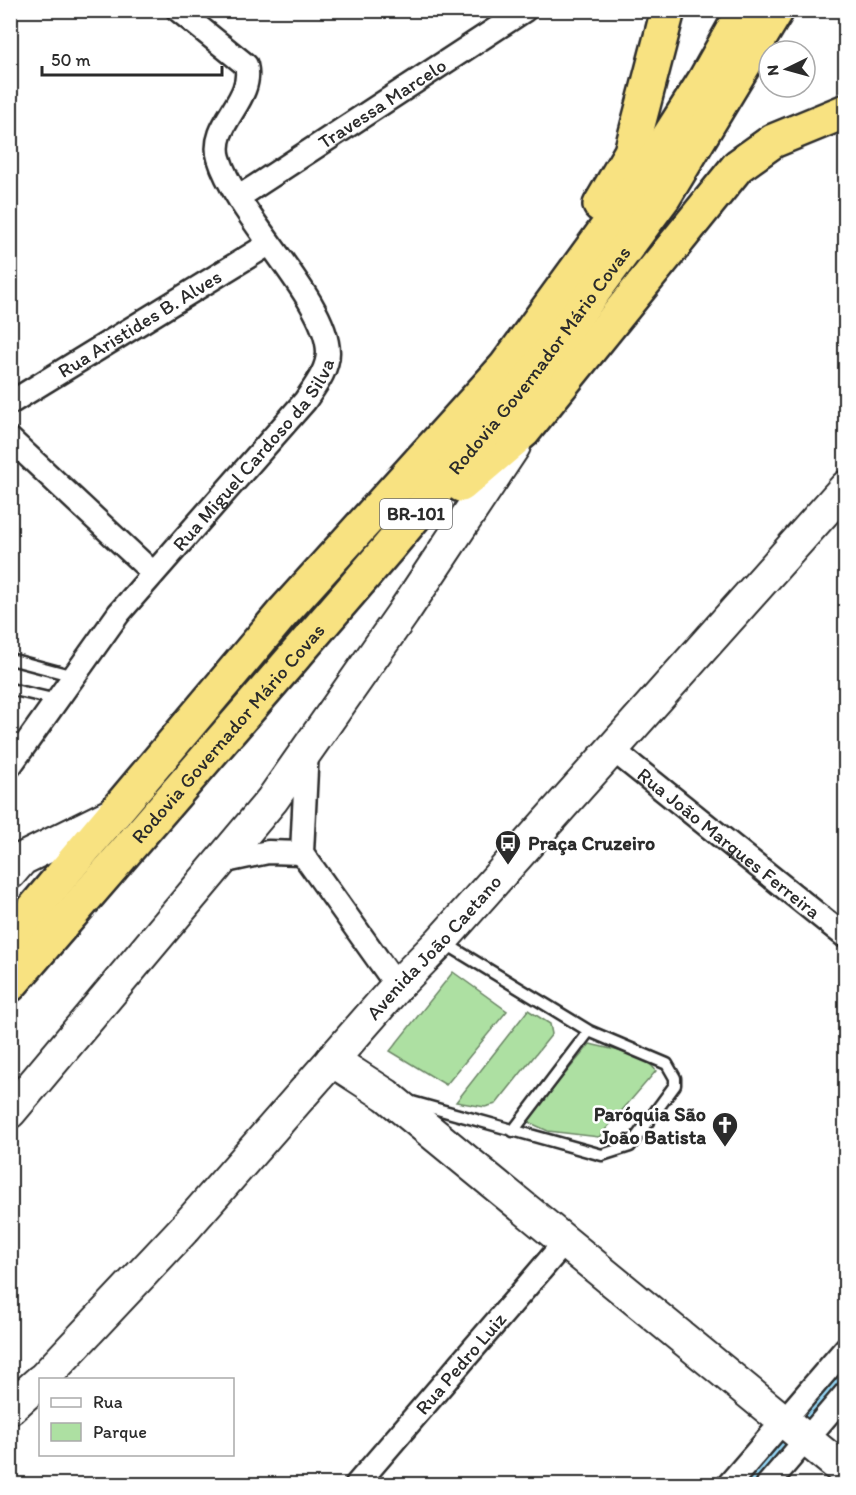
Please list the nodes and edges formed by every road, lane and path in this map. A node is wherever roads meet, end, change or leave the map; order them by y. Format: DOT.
graph roads {
  1 [pos="178,10"];
  2 [pos="525,10"];
  3 [pos="668,10"];
  4 [pos="744,10"];
  5 [pos="777,10"];
  6 [pos="846,111"];
  7 [pos="239,197"];
  8 [pos="269,244"];
  9 [pos="506,366"];
  10 [pos="10,404"];
  11 [pos="524,431"];
  12 [pos="10,439"];
  13 [pos="843,496"];
  14 [pos="389,547"];
  15 [pos="152,572"];
  16 [pos="10,659"];
  17 [pos="76,677"];
  18 [pos="10,689"];
  19 [pos="58,700"];
  20 [pos="307,748"];
  21 [pos="612,748"];
  22 [pos="10,766"];
  23 [pos="118,811"];
  24 [pos="302,854"];
  25 [pos="14,862"];
  26 [pos="221,862"];
  27 [pos="10,937"];
  28 [pos="846,937"];
  29 [pos="441,941"];
  30 [pos="10,985"];
  31 [pos="397,986"];
  32 [pos="589,1030"];
  33 [pos="332,1060"];
  34 [pos="386,1095"];
  35 [pos="10,1112"];
  36 [pos="513,1131"];
  37 [pos="564,1243"];
  38 [pos="846,1348"];
  39 [pos="43,1378"];
  40 [pos="39,1382"];
  41 [pos="846,1393"];
  42 [pos="10,1408"];
  43 [pos="794,1430"];
  44 [pos="846,1472"];
  45 [pos="357,1485"];
  46 [pos="729,1485"];
  47 [pos="768,1485"];
  1 -- 7 [label="street, Rua Miguel Cardoso da Silva"];
  2 -- 7 [label="street, Travessa Marcelo"];
  3 -- 9 [label="highway"];
  4 -- 9 [label="highway, Rodovia Governador Mário Covas / BR-101"];
  5 -- 14 [label="highway, Rodovia Governador Mário Covas / BR-101"];
  6 -- 11 [label="highway"];
  7 -- 8 [label="street, Rua Miguel Cardoso da Silva"];
  8 -- 10 [label="street, Rua Aristides B. Alves"];
  8 -- 15 [label="street, Rua Miguel Cardoso da Silva"];
  9 -- 23 [label="highway, Rodovia Governador Mário Covas / BR-101"];
  11 -- 14 [label="highway"];
  11 -- 20 [label="street"];
  12 -- 15 [label="street"];
  13 -- 21 [label="street, Avenida João Caetano"];
  14 -- 30 [label="highway, Rodovia Governador Mário Covas / BR-101"];
  15 -- 17 [label="street, Rua Miguel Cardoso da Silva"];
  16 -- 17 [label="lane"];
  17 -- 19 [label="street, Rua Miguel Cardoso da Silva"];
  18 -- 19 [label="lane"];
  19 -- 22 [label="street, Rua Miguel Cardoso da Silva"];
  20 -- 24 [label="street"];
  20 -- 26 [label="street"];
  21 -- 28 [label="street, Rua João Marques Ferreira"];
  21 -- 29 [label="street, Avenida João Caetano"];
  23 -- 25 [label="street"];
  23 -- 27 [label="highway, Rodovia Governador Mário Covas / BR-101"];
  24 -- 26 [label="street"];
  24 -- 31 [label="street"];
  26 -- 35 [label="street"];
  29 -- 31 [label="street, Avenida João Caetano"];
  29 -- 32 [label="lane"];
  31 -- 33 [label="street, Avenida João Caetano"];
  32 -- 36 [label="lane"];
  32 -- 36 [label="lane"];
  33 -- 34 [label="street"];
  33 -- 39 [label="street, Avenida João Caetano"];
  34 -- 36 [label="lane"];
  34 -- 37 [label="street"];
  37 -- 43 [label="street"];
  37 -- 45 [label="street, Rua Pedro Luiz"];
  38 -- 43 [label="street"];
  40 -- 42 [label="street, Avenida João Caetano"];
  41 -- 43 [label="street"];
  43 -- 44 [label="street"];
  43 -- 46 [label="street"];
  43 -- 47 [label="street"];
}
